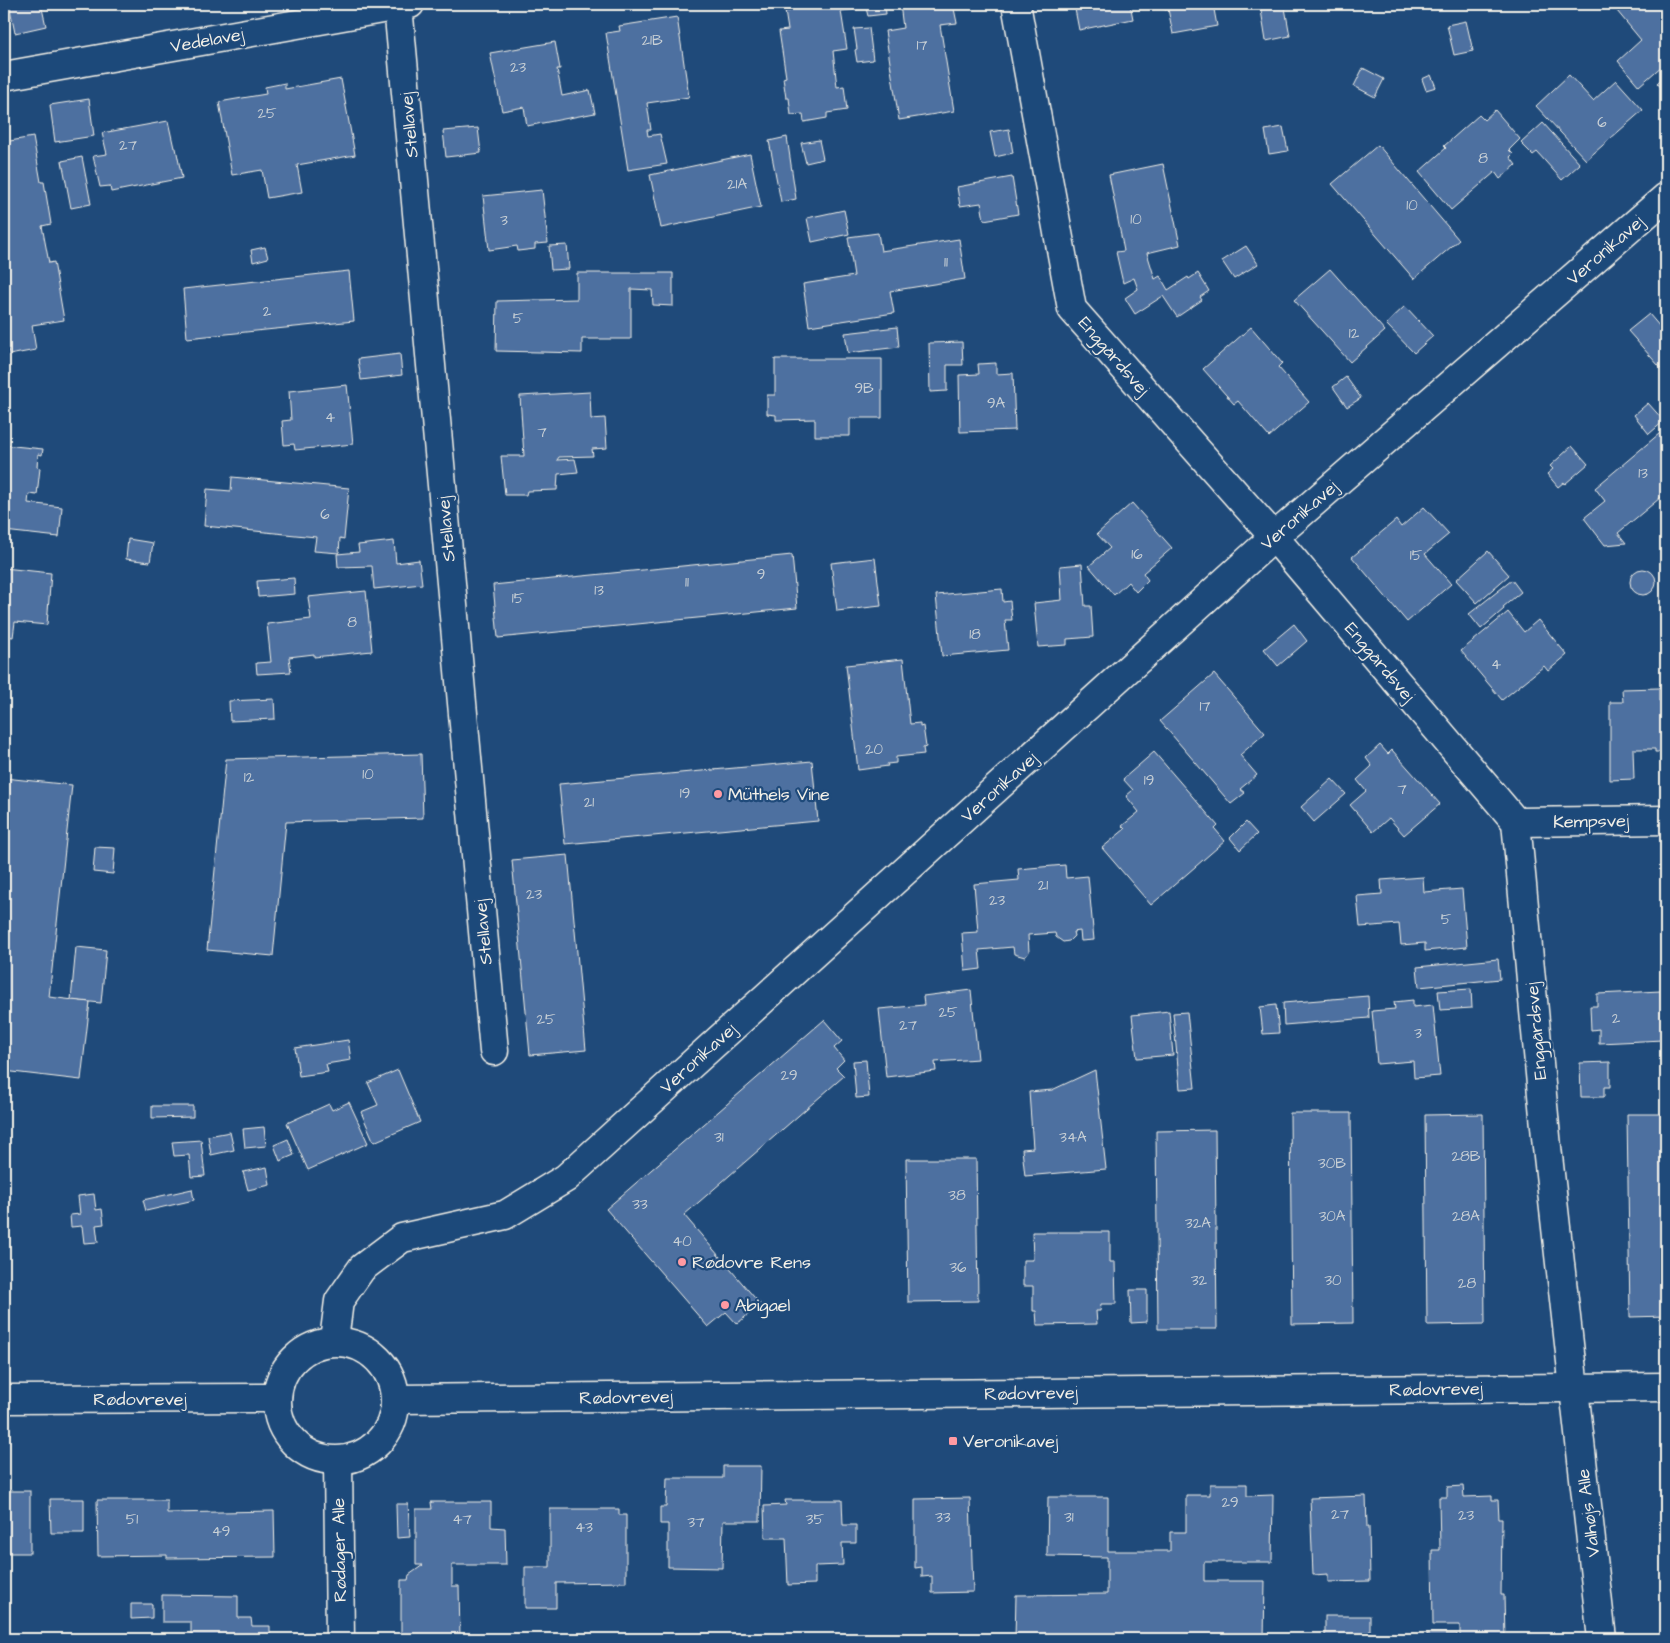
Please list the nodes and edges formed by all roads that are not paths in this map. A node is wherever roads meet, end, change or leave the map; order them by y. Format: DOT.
graph roads {
  1 [pos="1016,4"];
  2 [pos="404,5"];
  3 [pos="4,76"];
  4 [pos="1666,197"];
  5 [pos="1274,537"];
  6 [pos="1666,820"];
  7 [pos="1516,822"];
  8 [pos="494,1051"];
  9 [pos="334,1340"];
  10 [pos="1666,1387"];
  11 [pos="1573,1388"];
  12 [pos="276,1398"];
  13 [pos="396,1399"];
  14 [pos="4,1400"];
  15 [pos="338,1461"];
  16 [pos="340,1639"];
  17 [pos="1602,1639"];
  1 -- 5 [label="street, Enggårdsvej"];
  2 -- 3 [label="street, Vedelavej"];
  2 -- 8 [label="street, Stellavej"];
  4 -- 5 [label="street, Veronikavej"];
  5 -- 7 [label="street, Enggårdsvej"];
  5 -- 9 [label="street, Veronikavej"];
  6 -- 7 [label="street, Kempsvej"];
  7 -- 11 [label="street, Enggårdsvej"];
  9 -- 12 [label="street"];
  9 -- 13 [label="street"];
  10 -- 11 [label="street, Rødovrevej"];
  11 -- 13 [label="street, Rødovrevej"];
  11 -- 17 [label="street, Valhøjs Alle"];
  12 -- 14 [label="street, Rødovrevej"];
  12 -- 15 [label="street"];
  13 -- 15 [label="street"];
  15 -- 16 [label="street, Rødager Alle"];
}
